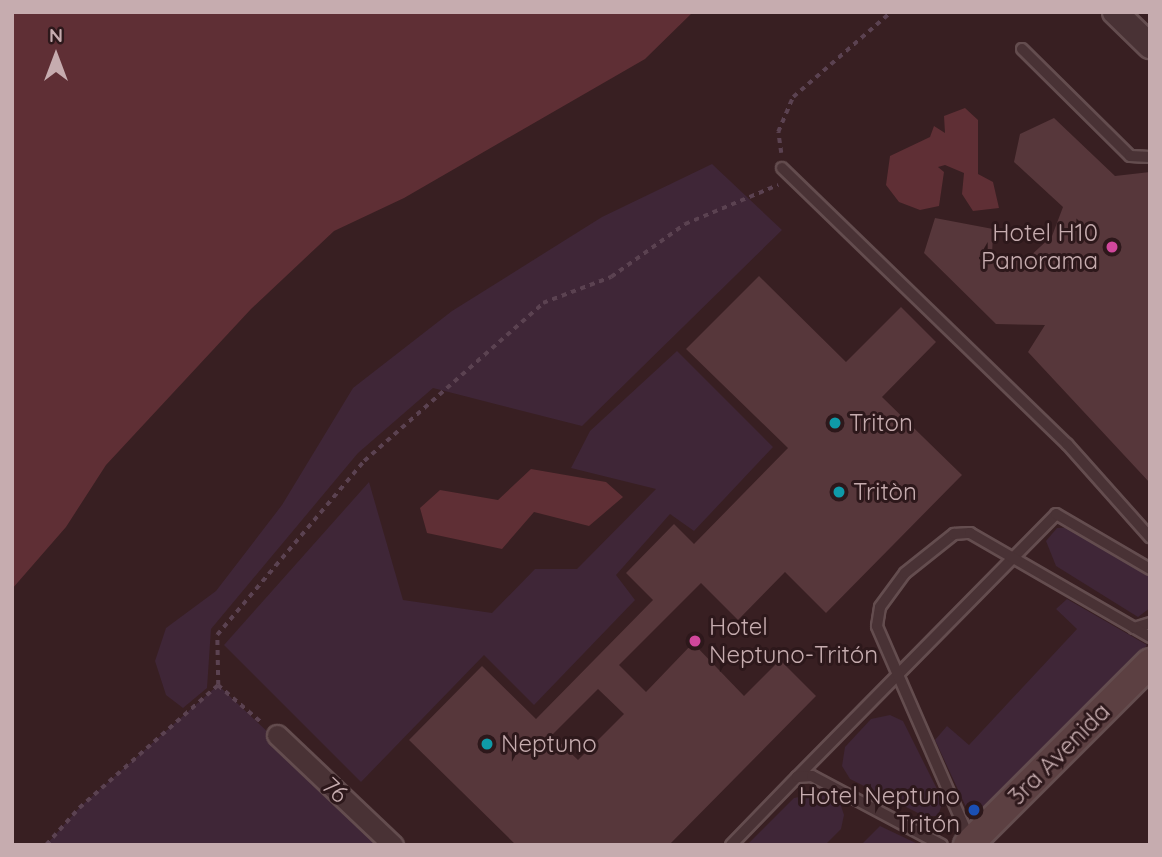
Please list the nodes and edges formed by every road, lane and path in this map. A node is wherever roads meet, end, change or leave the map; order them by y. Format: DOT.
graph roads {
  1 [pos="891,12"];
  2 [pos="1115,12"];
  3 [pos="1150,46"];
  4 [pos="1022,49"];
  5 [pos="1150,157"];
  6 [pos="782,168"];
  7 [pos="1150,537"];
  8 [pos="1013,555"];
  9 [pos="1150,569"];
  10 [pos="1150,623"];
  11 [pos="1134,628"];
  12 [pos="1150,637"];
  13 [pos="1150,663"];
  14 [pos="895,676"];
  15 [pos="218,685"];
  16 [pos="277,735"];
  17 [pos="797,777"];
  18 [pos="969,843"];
  19 [pos="46,845"];
  20 [pos="393,845"];
  21 [pos="731,845"];
  22 [pos="942,845"];
  1 -- 6 [label="path"];
  2 -- 3 [label="street"];
  4 -- 5 [label="lane"];
  6 -- 7 [label="lane"];
  6 -- 15 [label="path"];
  8 -- 9 [label="lane"];
  8 -- 11 [label="lane"];
  8 -- 14 [label="lane"];
  8 -- 14 [label="lane"];
  10 -- 11 [label="lane"];
  11 -- 12 [label="lane"];
  13 -- 18 [label="main road, 3ra Avenida"];
  14 -- 17 [label="lane"];
  14 -- 18 [label="lane"];
  15 -- 16 [label="path"];
  15 -- 19 [label="path"];
  16 -- 20 [label="street, 76"];
  17 -- 21 [label="lane"];
  17 -- 22 [label="lane"];
}
